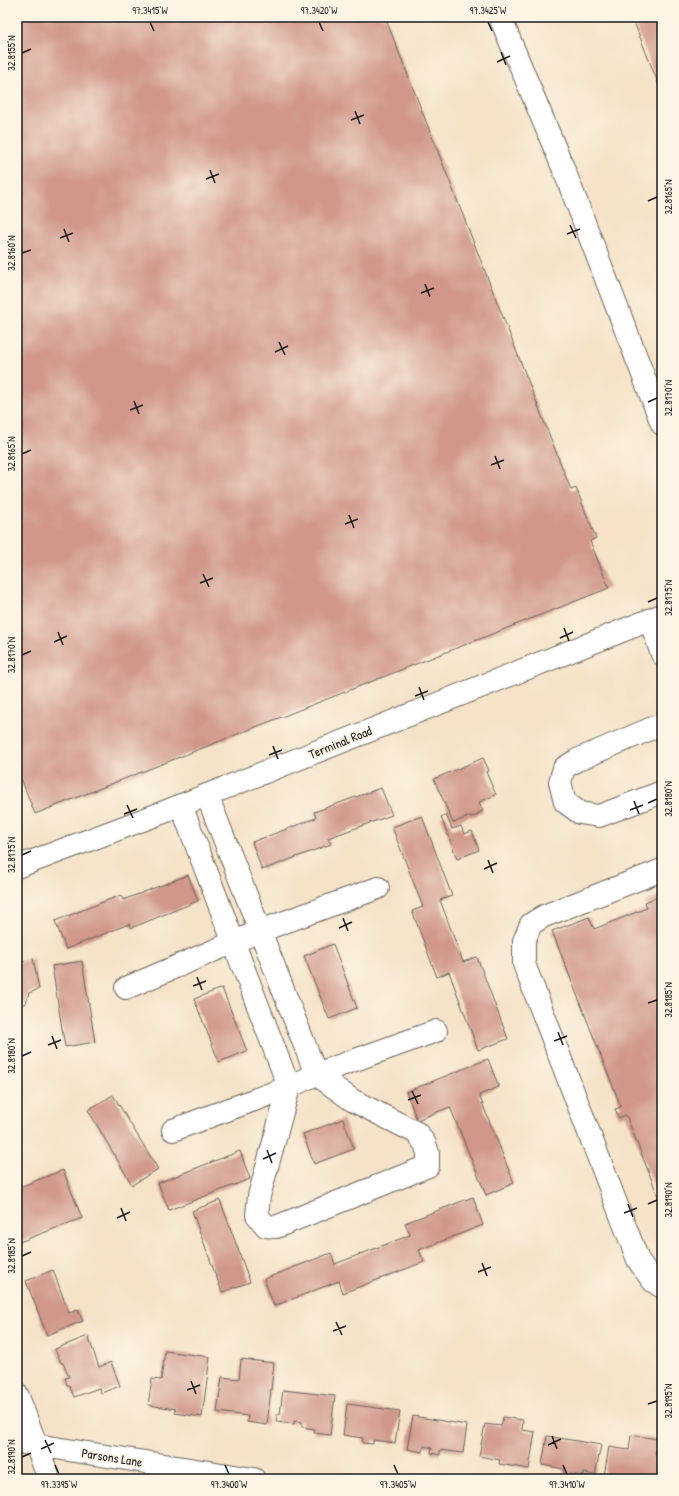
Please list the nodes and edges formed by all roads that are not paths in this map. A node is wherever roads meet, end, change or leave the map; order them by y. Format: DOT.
graph roads {
  1 [pos="500,17"];
  2 [pos="662,424"];
  3 [pos="656,618"];
  4 [pos="662,654"];
  5 [pos="662,724"];
  6 [pos="662,792"];
  7 [pos="207,795"];
  8 [pos="181,805"];
  9 [pos="17,867"];
  10 [pos="662,870"];
  11 [pos="378,888"];
  12 [pos="260,931"];
  13 [pos="234,941"];
  14 [pos="126,988"];
  15 [pos="436,1031"];
  16 [pos="316,1074"];
  17 [pos="289,1087"];
  18 [pos="173,1130"];
  19 [pos="662,1287"];
  20 [pos="17,1394"];
  21 [pos="27,1444"];
  22 [pos="49,1479"];
  23 [pos="254,1479"];
  1 -- 2 [label="main road"];
  3 -- 4 [label="main road"];
  3 -- 7 [label="main road, Terminal Road"];
  5 -- 6 [label="main road"];
  7 -- 8 [label="main road, Terminal Road"];
  7 -- 12 [label="main road"];
  8 -- 9 [label="main road, Terminal Road"];
  8 -- 13 [label="main road"];
  10 -- 19 [label="main road"];
  11 -- 12 [label="main road"];
  12 -- 13 [label="main road"];
  12 -- 16 [label="main road"];
  13 -- 14 [label="main road"];
  13 -- 17 [label="main road"];
  15 -- 16 [label="main road"];
  16 -- 17 [label="main road"];
  16 -- 17 [label="main road"];
  17 -- 18 [label="main road"];
  20 -- 21 [label="main road"];
  21 -- 22 [label="main road"];
  21 -- 23 [label="main road, Parsons Lane"];
}
